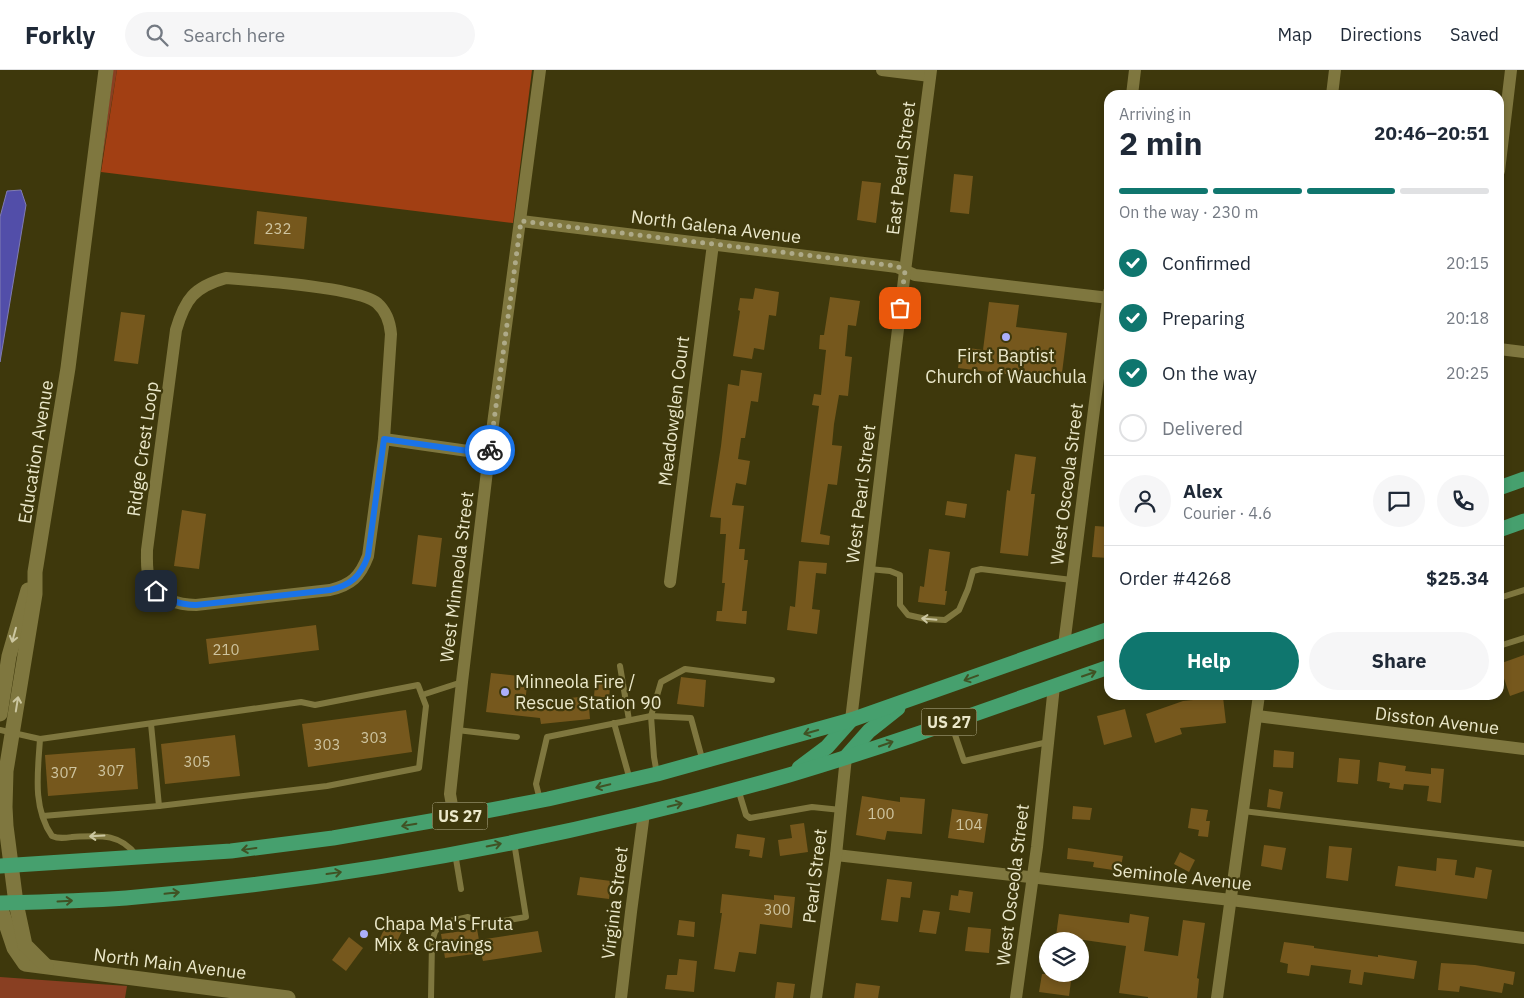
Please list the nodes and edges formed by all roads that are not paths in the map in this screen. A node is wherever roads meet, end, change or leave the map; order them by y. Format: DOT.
graph roads {
  1 [pos="106,70"];
  2 [pos="540,70"];
  3 [pos="882,70"];
  4 [pos="1135,70"];
  5 [pos="1335,70"];
  6 [pos="1511,70"];
  7 [pos="931,73"];
  8 [pos="1133,90"];
  9 [pos="1333,90"];
  10 [pos="1504,130"];
  11 [pos="521,221"];
  12 [pos="713,244"];
  13 [pos="905,271"];
  14 [pos="1104,296"];
  15 [pos="1104,328"];
  16 [pos="1504,350"];
  17 [pos="1524,352"];
  18 [pos="384,439"];
  19 [pos="489,454"];
  20 [pos="1524,479"];
  21 [pos="1504,486"];
  22 [pos="1524,521"];
  23 [pos="1504,528"];
  24 [pos="869,569"];
  25 [pos="35,572"];
  26 [pos="1072,580"];
  27 [pos="670,582"];
  28 [pos="1524,590"];
  29 [pos="1504,596"];
  30 [pos="1104,631"];
  31 [pos="1524,638"];
  32 [pos="1504,644"];
  33 [pos="1064,645"];
  34 [pos="620,666"];
  35 [pos="1104,669"];
  36 [pos="772,680"];
  37 [pos="462,682"];
  38 [pos="1054,686"];
  39 [pos="422,695"];
  40 [pos="907,700"];
  41 [pos="1259,700"];
  42 [pos="0,714"];
  43 [pos="651,716"];
  44 [pos="1257,716"];
  45 [pos="629,720"];
  46 [pos="851,720"];
  47 [pos="950,722"];
  48 [pos="614,723"];
  49 [pos="151,724"];
  50 [pos="457,730"];
  51 [pos="6,732"];
  52 [pos="517,737"];
  53 [pos="40,739"];
  54 [pos="1048,742"];
  55 [pos="1524,749"];
  56 [pos="846,757"];
  57 [pos="704,762"];
  58 [pos="657,774"];
  59 [pos="789,774"];
  60 [pos="630,780"];
  61 [pos="738,788"];
  62 [pos="540,800"];
  63 [pos="159,806"];
  64 [pos="841,810"];
  65 [pos="1243,811"];
  66 [pos="644,812"];
  67 [pos="43,816"];
  68 [pos="454,817"];
  69 [pos="514,841"];
  70 [pos="1524,844"];
  71 [pos="454,853"];
  72 [pos="836,855"];
  73 [pos="138,857"];
  74 [pos="6,866"];
  75 [pos="1032,878"];
  76 [pos="461,889"];
  77 [pos="1231,900"];
  78 [pos="16,903"];
  79 [pos="0,904"];
  80 [pos="1524,938"];
  81 [pos="46,966"];
  82 [pos="288,998"];
  83 [pos="431,998"];
  84 [pos="621,998"];
  85 [pos="816,998"];
  86 [pos="1016,998"];
  87 [pos="1217,998"];
  1 -- 25 [label="street, Education Avenue"];
  2 -- 11 [label="street, West Minneola Street"];
  3 -- 7 [label="street"];
  4 -- 8 [label="street"];
  5 -- 9 [label="street"];
  6 -- 10 [label="street"];
  7 -- 13 [label="street, East Pearl Street"];
  11 -- 12 [label="street, North Galena Avenue"];
  11 -- 19 [label="street, West Minneola Street"];
  12 -- 13 [label="street, North Galena Avenue"];
  12 -- 27 [label="street, Meadowglen Court"];
  13 -- 14 [label="street, North Galena Avenue"];
  13 -- 24 [label="street, West Pearl Street"];
  15 -- 26 [label="street, West Osceola Street"];
  16 -- 17 [label="street"];
  18 -- 18 [label="street, Ridge Crest Loop"];
  18 -- 19 [label="street"];
  19 -- 37 [label="street, West Minneola Street"];
  20 -- 21 [label="highway"];
  22 -- 23 [label="highway"];
  26 -- 24 [label="lane, one-way"];
  24 -- 46 [label="street, West Pearl Street"];
  25 -- 42 [label="street, one-way"];
  51 -- 25 [label="street, Education Avenue, one-way"];
  26 -- 33 [label="street, West Osceola Street"];
  28 -- 29 [label="lane"];
  30 -- 33 [label="highway, US 27"];
  31 -- 32 [label="lane"];
  33 -- 40 [label="highway, US 27, one-way"];
  34 -- 45 [label="lane"];
  38 -- 35 [label="highway, US 27, one-way"];
  36 -- 43 [label="lane"];
  37 -- 39 [label="lane"];
  37 -- 50 [label="street, West Minneola Street"];
  38 -- 47 [label="highway, US 27"];
  38 -- 54 [label="street, West Osceola Street"];
  39 -- 49 [label="lane"];
  39 -- 63 [label="lane"];
  40 -- 46 [label="highway, US 27"];
  40 -- 56 [label="highway"];
  41 -- 44 [label="street"];
  43 -- 45 [label="lane"];
  43 -- 57 [label="lane"];
  43 -- 58 [label="lane"];
  44 -- 55 [label="street, Disston Avenue"];
  44 -- 65 [label="street"];
  45 -- 48 [label="lane"];
  46 -- 57 [label="highway, US 27, one-way"];
  46 -- 59 [label="highway"];
  47 -- 54 [label="lane"];
  56 -- 47 [label="highway, US 27, one-way"];
  48 -- 60 [label="lane"];
  48 -- 62 [label="lane"];
  49 -- 53 [label="lane"];
  49 -- 63 [label="lane"];
  50 -- 52 [label="lane"];
  50 -- 68 [label="street, West Minneola Street"];
  51 -- 53 [label="lane"];
  51 -- 74 [label="street, Education Avenue"];
  53 -- 67 [label="lane"];
  54 -- 75 [label="street, West Osceola Street"];
  56 -- 59 [label="highway, US 27"];
  56 -- 64 [label="street, Pearl Street"];
  57 -- 58 [label="highway, US 27"];
  58 -- 60 [label="highway, US 27"];
  59 -- 61 [label="highway, US 27"];
  60 -- 62 [label="highway, US 27, one-way"];
  61 -- 64 [label="lane"];
  66 -- 61 [label="highway, US 27, one-way"];
  62 -- 68 [label="highway, US 27"];
  63 -- 67 [label="lane"];
  64 -- 72 [label="street, Pearl Street"];
  65 -- 70 [label="lane"];
  65 -- 77 [label="street"];
  66 -- 69 [label="highway, US 27"];
  66 -- 84 [label="street, Virginia Street"];
  73 -- 67 [label="lane, one-way"];
  68 -- 73 [label="highway, US 27, one-way"];
  71 -- 69 [label="highway, US 27, one-way"];
  69 -- 83 [label="lane"];
  71 -- 76 [label="lane"];
  78 -- 71 [label="highway, US 27, one-way"];
  72 -- 75 [label="street, Seminole Avenue"];
  72 -- 85 [label="street, Pearl Street"];
  73 -- 74 [label="highway, US 27"];
  74 -- 78 [label="street, Education Avenue"];
  75 -- 77 [label="street, Seminole Avenue"];
  75 -- 86 [label="street, West Osceola Street"];
  77 -- 80 [label="street, Seminole Avenue"];
  77 -- 87 [label="street"];
  78 -- 79 [label="highway, US 27"];
  78 -- 81 [label="street, Education Avenue"];
  79 -- 81 [label="street, North Main Avenue"];
  81 -- 82 [label="street, North Main Avenue"];
}
